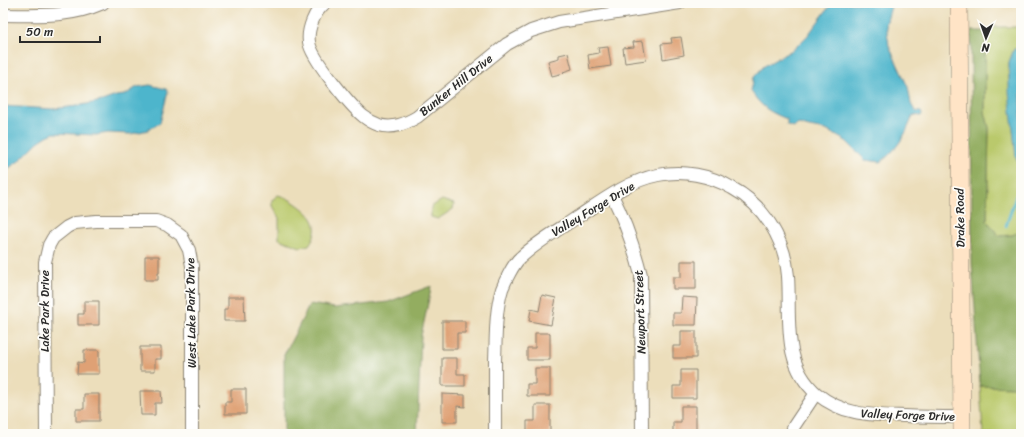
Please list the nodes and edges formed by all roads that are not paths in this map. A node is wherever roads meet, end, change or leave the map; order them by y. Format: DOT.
graph roads {
  1 [pos="103,3"];
  2 [pos="325,3"];
  3 [pos="680,3"];
  4 [pos="959,3"];
  5 [pos="3,15"];
  6 [pos="612,195"];
  7 [pos="96,221"];
  8 [pos="816,393"];
  9 [pos="962,417"];
  10 [pos="46,434"];
  11 [pos="192,434"];
  12 [pos="495,434"];
  13 [pos="642,434"];
  14 [pos="791,434"];
  15 [pos="962,434"];
  1 -- 5 [label="street"];
  2 -- 3 [label="street, Bunker Hill Drive"];
  4 -- 9 [label="street, Drake Road"];
  6 -- 8 [label="street, Valley Forge Drive"];
  6 -- 12 [label="street, Valley Forge Drive"];
  6 -- 13 [label="street, Newport Street"];
  7 -- 10 [label="street, Lake Park Drive"];
  7 -- 11 [label="street, West Lake Park Drive"];
  8 -- 9 [label="street, Valley Forge Drive"];
  8 -- 14 [label="street"];
  9 -- 15 [label="street, Drake Road"];
}
